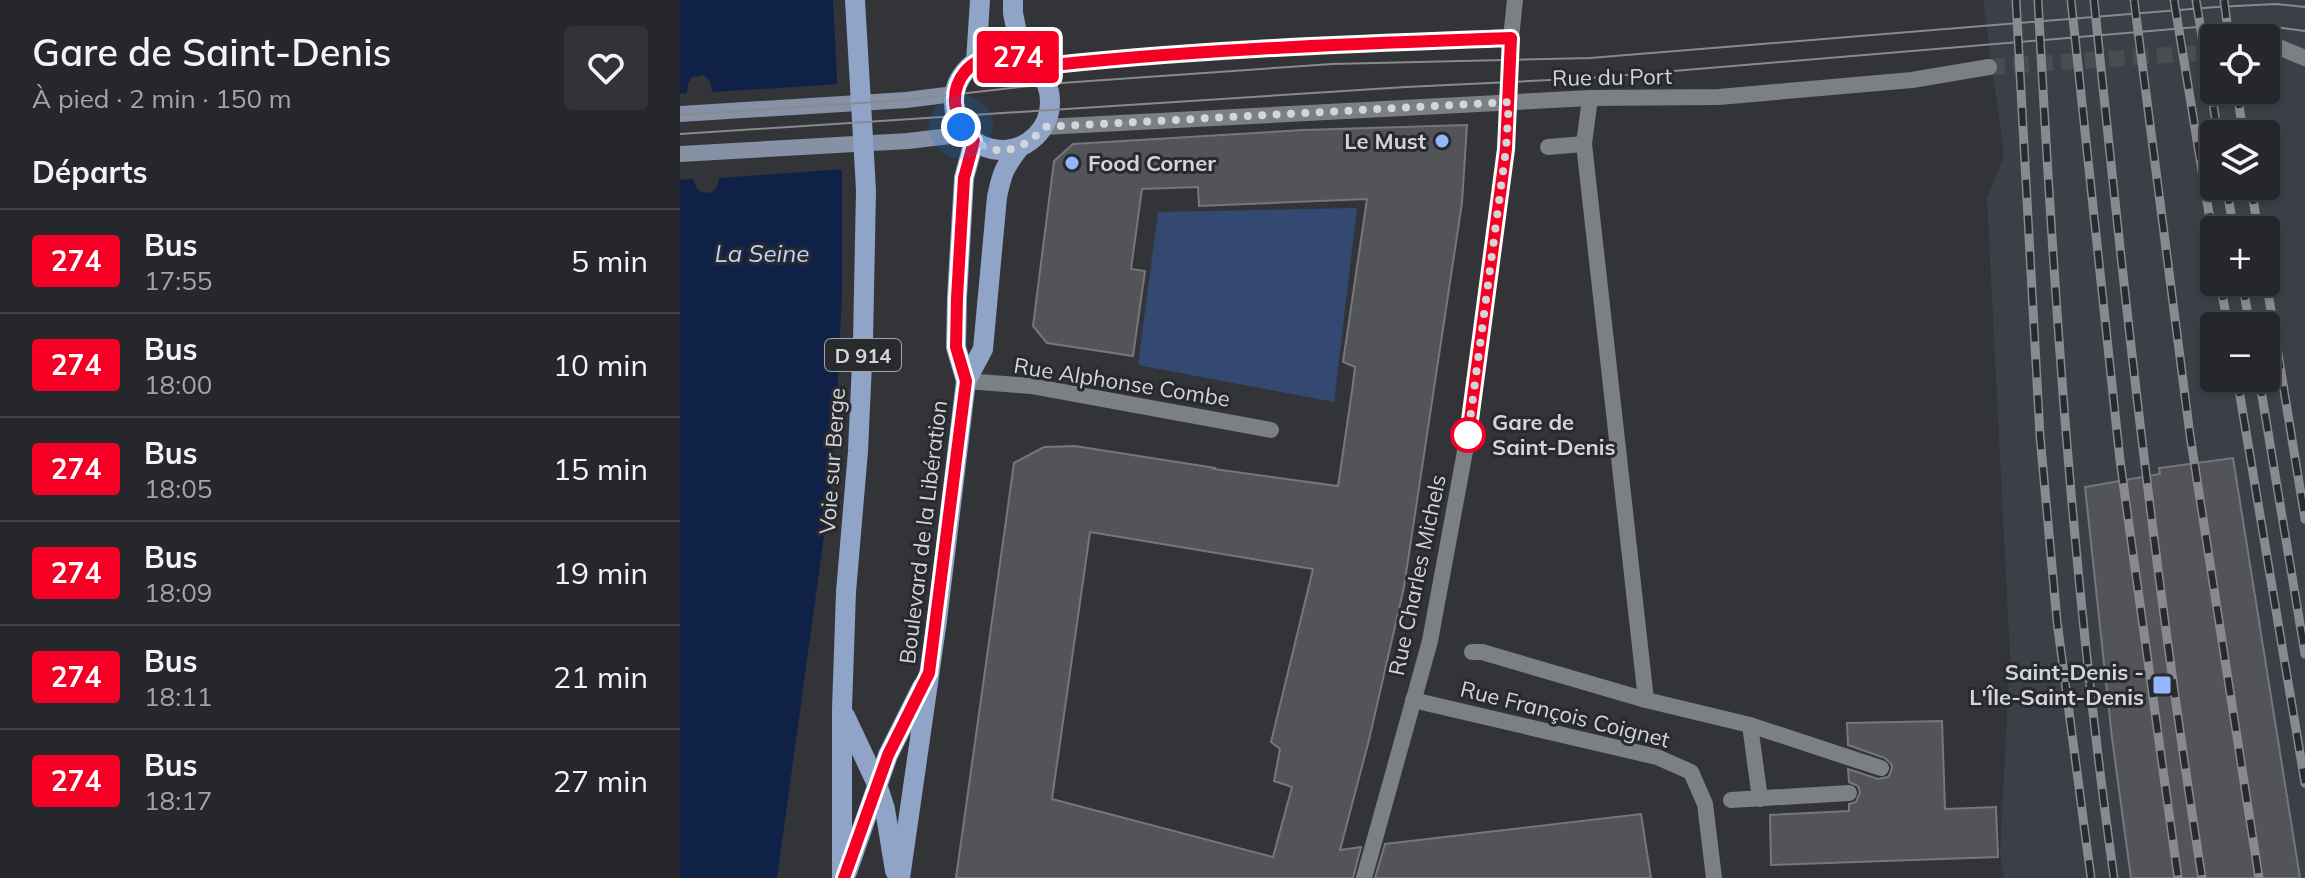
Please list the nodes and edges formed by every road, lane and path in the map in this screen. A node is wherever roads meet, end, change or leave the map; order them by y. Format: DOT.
graph roads {
  1 [pos="855,0"];
  2 [pos="980,0"];
  3 [pos="1013,0"];
  4 [pos="1515,0"];
  5 [pos="1511,38"];
  6 [pos="2281,48"];
  7 [pos="2305,58"];
  8 [pos="976,62"];
  9 [pos="1028,63"];
  10 [pos="1989,67"];
  11 [pos="954,94"];
  12 [pos="1590,98"];
  13 [pos="1509,102"];
  14 [pos="680,114"];
  15 [pos="1044,127"];
  16 [pos="970,138"];
  17 [pos="1584,144"];
  18 [pos="1548,147"];
  19 [pos="1019,148"];
  20 [pos="680,154"];
  21 [pos="966,381"];
  22 [pos="1271,430"];
  23 [pos="1472,652"];
  24 [pos="929,673"];
  25 [pos="1413,700"];
  26 [pos="1646,700"];
  27 [pos="842,709"];
  28 [pos="1750,725"];
  29 [pos="1881,768"];
  30 [pos="877,784"];
  31 [pos="1849,793"];
  32 [pos="1760,799"];
  33 [pos="1731,800"];
  34 [pos="843,878"];
  35 [pos="898,878"];
  36 [pos="1364,878"];
  37 [pos="1714,878"];
  1 -- 27 [label="main road, Voie sur Berge / D 914"];
  2 -- 8 [label="main road"];
  3 -- 9 [label="main road"];
  4 -- 5 [label="street, Rue Charles Michels"];
  5 -- 9 [label="street"];
  5 -- 13 [label="street, Rue Charles Michels"];
  6 -- 7 [label="street"];
  8 -- 9 [label="main road"];
  8 -- 11 [label="main road"];
  9 -- 15 [label="main road"];
  10 -- 12 [label="street, Rue du Port"];
  11 -- 14 [label="main road"];
  11 -- 16 [label="main road"];
  12 -- 13 [label="street, Rue du Port"];
  12 -- 17 [label="street"];
  13 -- 15 [label="street, Rue du Port"];
  13 -- 25 [label="street, Rue Charles Michels"];
  15 -- 19 [label="main road"];
  16 -- 19 [label="main road"];
  16 -- 20 [label="main road"];
  16 -- 21 [label="main road, Boulevard de la Libération / D 914"];
  17 -- 18 [label="street"];
  17 -- 26 [label="street"];
  19 -- 21 [label="main road, Boulevard de la Libération / D 914"];
  21 -- 22 [label="street, Rue Alphonse Combe"];
  21 -- 24 [label="main road, Boulevard de la Libération / D 914"];
  23 -- 26 [label="street"];
  24 -- 30 [label="main road, D 914"];
  24 -- 35 [label="main road, Boulevard de la Libération / D 914"];
  25 -- 36 [label="street, Rue Charles Michels"];
  25 -- 37 [label="street, Rue François Coignet"];
  26 -- 28 [label="street"];
  27 -- 30 [label="main road, D 914"];
  27 -- 34 [label="main road, Voie sur Berge / D 914"];
  28 -- 29 [label="street"];
  28 -- 32 [label="street"];
  30 -- 34 [label="main road, D 914"];
  30 -- 35 [label="main road, D 914"];
  31 -- 32 [label="street"];
  32 -- 33 [label="street"];
}
